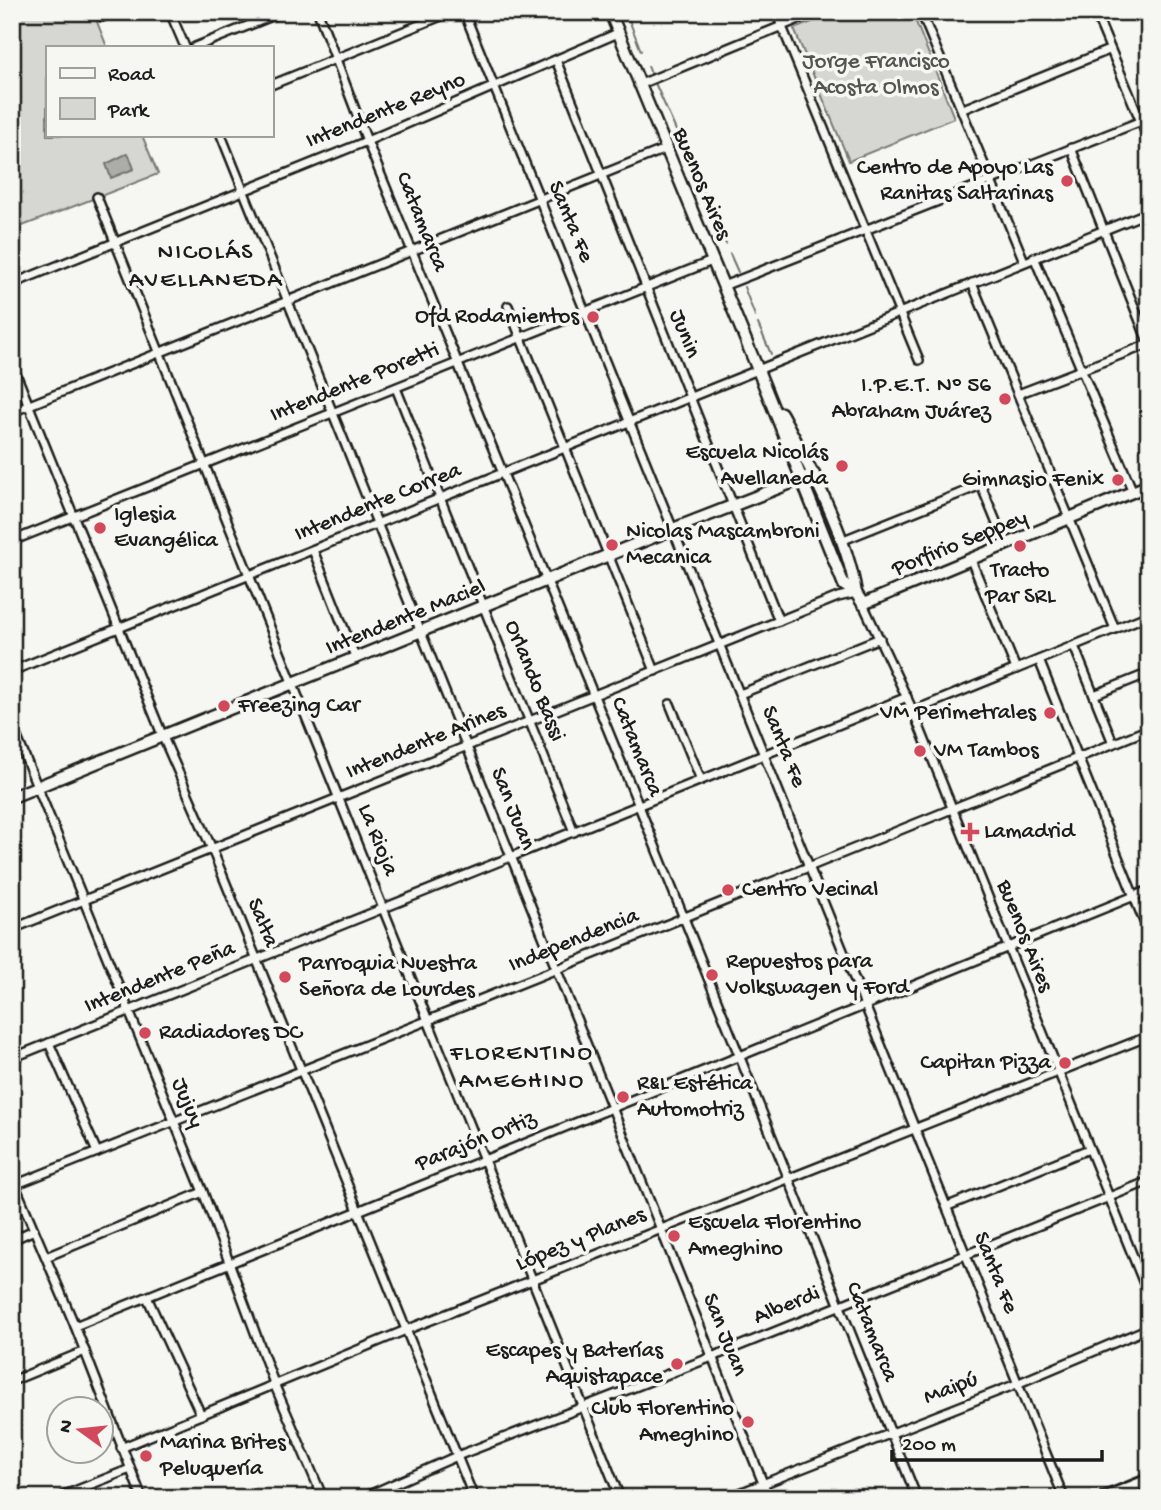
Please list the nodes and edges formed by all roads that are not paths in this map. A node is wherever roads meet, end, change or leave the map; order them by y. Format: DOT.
graph roads {
  1 [pos="113,12"];
  2 [pos="170,12"];
  3 [pos="282,12"];
  4 [pos="318,12"];
  5 [pos="451,12"];
  6 [pos="464,12"];
  7 [pos="610,12"];
  8 [pos="776,12"];
  9 [pos="816,12"];
  10 [pos="921,12"];
  11 [pos="1095,12"];
  12 [pos="102,17"];
  13 [pos="781,25"];
  14 [pos="618,33"];
  15 [pos="185,46"];
  16 [pos="197,46"];
  17 [pos="1110,50"];
  18 [pos="336,59"];
  19 [pos="556,61"];
  20 [pos="273,84"];
  21 [pos="638,85"];
  22 [pos="495,87"];
  23 [pos="963,109"];
  24 [pos="1145,119"];
  25 [pos="221,136"];
  26 [pos="367,141"];
  27 [pos="1149,141"];
  28 [pos="1070,148"];
  29 [pos="665,149"];
  30 [pos="600,175"];
  31 [pos="990,179"];
  32 [pos="243,190"];
  33 [pos="97,197"];
  34 [pos="539,200"];
  35 [pos="1149,212"];
  36 [pos="865,229"];
  37 [pos="1103,229"];
  38 [pos="115,242"];
  39 [pos="412,251"];
  40 [pos="1034,257"];
  41 [pos="712,261"];
  42 [pos="1024,261"];
  43 [pos="972,283"];
  44 [pos="12,284"];
  45 [pos="723,286"];
  46 [pos="645,287"];
  47 [pos="287,301"];
  48 [pos="508,306"];
  49 [pos="586,310"];
  50 [pos="898,312"];
  51 [pos="520,336"];
  52 [pos="1149,344"];
  53 [pos="159,353"];
  54 [pos="919,360"];
  55 [pos="458,362"];
  56 [pos="12,363"];
  57 [pos="758,370"];
  58 [pos="1081,370"];
  59 [pos="396,388"];
  60 [pos="1018,394"];
  61 [pos="689,398"];
  62 [pos="29,405"];
  63 [pos="12,412"];
  64 [pos="332,413"];
  65 [pos="630,422"];
  66 [pos="565,448"];
  67 [pos="203,464"];
  68 [pos="503,473"];
  69 [pos="814,474"];
  70 [pos="802,479"];
  71 [pos="1149,485"];
  72 [pos="1133,492"];
  73 [pos="440,498"];
  74 [pos="733,506"];
  75 [pos="74,517"];
  76 [pos="1070,520"];
  77 [pos="377,524"];
  78 [pos="673,530"];
  79 [pos="12,541"];
  80 [pos="841,541"];
  81 [pos="1006,546"];
  82 [pos="313,550"];
  83 [pos="608,557"];
  84 [pos="971,559"];
  85 [pos="250,575"];
  86 [pos="547,581"];
  87 [pos="856,593"];
  88 [pos="863,604"];
  89 [pos="484,606"];
  90 [pos="1149,615"];
  91 [pos="779,621"];
  92 [pos="119,628"];
  93 [pos="1115,629"];
  94 [pos="420,632"];
  95 [pos="880,638"];
  96 [pos="720,645"];
  97 [pos="1074,646"];
  98 [pos="356,659"];
  99 [pos="1039,660"];
  100 [pos="1016,669"];
  101 [pos="12,671"];
  102 [pos="655,671"];
  103 [pos="1149,673"];
  104 [pos="294,685"];
  105 [pos="740,694"];
  106 [pos="594,695"];
  107 [pos="1094,695"];
  108 [pos="907,696"];
  109 [pos="670,704"];
  110 [pos="913,711"];
  111 [pos="529,721"];
  112 [pos="13,729"];
  113 [pos="1149,729"];
  114 [pos="163,737"];
  115 [pos="1113,743"];
  116 [pos="466,747"];
  117 [pos="765,755"];
  118 [pos="1079,758"];
  119 [pos="701,780"];
  120 [pos="37,787"];
  121 [pos="12,797"];
  122 [pos="339,798"];
  123 [pos="639,806"];
  124 [pos="952,807"];
  125 [pos="574,832"];
  126 [pos="212,849"];
  127 [pos="511,857"];
  128 [pos="810,866"];
  129 [pos="1149,890"];
  130 [pos="1133,896"];
  131 [pos="85,900"];
  132 [pos="383,909"];
  133 [pos="683,916"];
  134 [pos="12,929"];
  135 [pos="1149,934"];
  136 [pos="1007,946"];
  137 [pos="257,960"];
  138 [pos="557,970"];
  139 [pos="866,1003"];
  140 [pos="128,1012"];
  141 [pos="428,1021"];
  142 [pos="1149,1036"];
  143 [pos="49,1043"];
  144 [pos="740,1057"];
  145 [pos="12,1058"];
  146 [pos="302,1071"];
  147 [pos="1058,1072"];
  148 [pos="612,1108"];
  149 [pos="174,1122"];
  150 [pos="916,1128"];
  151 [pos="1089,1149"];
  152 [pos="97,1152"];
  153 [pos="484,1159"];
  154 [pos="789,1179"];
  155 [pos="13,1181"];
  156 [pos="1149,1181"];
  157 [pos="203,1192"];
  158 [pos="1109,1198"];
  159 [pos="948,1206"];
  160 [pos="358,1211"];
  161 [pos="660,1228"];
  162 [pos="34,1230"];
  163 [pos="12,1240"];
  164 [pos="967,1254"];
  165 [pos="46,1257"];
  166 [pos="230,1264"];
  167 [pos="532,1280"];
  168 [pos="1149,1296"];
  169 [pos="147,1297"];
  170 [pos="840,1306"];
  171 [pos="75,1326"];
  172 [pos="1149,1328"];
  173 [pos="406,1329"];
  174 [pos="85,1351"];
  175 [pos="712,1357"];
  176 [pos="12,1381"];
  177 [pos="1019,1384"];
  178 [pos="275,1385"];
  179 [pos="584,1407"];
  180 [pos="201,1415"];
  181 [pos="891,1433"];
  182 [pos="121,1448"];
  183 [pos="457,1456"];
  184 [pos="130,1469"];
  185 [pos="1149,1480"];
  186 [pos="763,1483"];
  187 [pos="57,1498"];
  188 [pos="142,1498"];
  189 [pos="323,1498"];
  190 [pos="362,1498"];
  191 [pos="474,1498"];
  192 [pos="620,1498"];
  193 [pos="727,1498"];
  194 [pos="769,1498"];
  195 [pos="917,1498"];
  196 [pos="1064,1498"];
  197 [pos="1104,1498"];
  1 -- 12 [label="street"];
  2 -- 15 [label="street"];
  3 -- 16 [label="street"];
  4 -- 18 [label="street, Catamarca"];
  5 -- 18 [label="street"];
  6 -- 22 [label="street, Santa Fe"];
  7 -- 14 [label="main road, Buenos Aires"];
  8 -- 13 [label="street"];
  9 -- 13 [label="street"];
  10 -- 23 [label="street"];
  11 -- 17 [label="street"];
  13 -- 21 [label="street"];
  13 -- 36 [label="street"];
  14 -- 19 [label="street, Intendente Reyno"];
  14 -- 21 [label="main road, Buenos Aires"];
  17 -- 23 [label="street"];
  17 -- 24 [label="street"];
  18 -- 20 [label="street"];
  18 -- 26 [label="street, Catamarca"];
  19 -- 22 [label="street, Intendente Reyno"];
  19 -- 30 [label="street, Junin"];
  21 -- 29 [label="main road, Buenos Aires"];
  22 -- 26 [label="street, Intendente Reyno"];
  22 -- 34 [label="street, Santa Fe"];
  23 -- 31 [label="street"];
  24 -- 27 [label="street"];
  24 -- 28 [label="street"];
  25 -- 32 [label="street, San Juan"];
  26 -- 32 [label="street, Intendente Reyno"];
  26 -- 39 [label="street, Catamarca"];
  28 -- 31 [label="street"];
  28 -- 37 [label="street"];
  29 -- 30 [label="street"];
  29 -- 41 [label="main road, Buenos Aires"];
  30 -- 34 [label="street"];
  30 -- 46 [label="street, Junin"];
  31 -- 36 [label="street"];
  31 -- 42 [label="street"];
  32 -- 38 [label="street, Intendente Reyno"];
  32 -- 47 [label="street, San Juan"];
  33 -- 38 [label="street, La Rioja"];
  34 -- 39 [label="street"];
  34 -- 49 [label="street, Santa Fe"];
  35 -- 37 [label="street, Intendente Correa"];
  36 -- 45 [label="street"];
  36 -- 50 [label="street"];
  37 -- 40 [label="street, Intendente Correa"];
  37 -- 52 [label="street"];
  38 -- 44 [label="street, Intendente Reyno"];
  38 -- 53 [label="street, La Rioja"];
  39 -- 47 [label="street"];
  39 -- 55 [label="street, Catamarca"];
  40 -- 42 [label="street, Intendente Correa"];
  40 -- 58 [label="street"];
  41 -- 45 [label="main road, Buenos Aires"];
  41 -- 46 [label="street, Intendente Poretti"];
  42 -- 43 [label="street, Intendente Correa"];
  43 -- 50 [label="street, Intendente Correa"];
  43 -- 60 [label="street"];
  45 -- 57 [label="main road, Buenos Aires"];
  46 -- 49 [label="street, Intendente Poretti"];
  46 -- 61 [label="street, Junin"];
  47 -- 53 [label="street"];
  47 -- 64 [label="street, San Juan"];
  48 -- 51 [label="street"];
  49 -- 51 [label="street, Intendente Poretti"];
  49 -- 65 [label="street, Santa Fe"];
  50 -- 54 [label="street"];
  50 -- 57 [label="street, Intendente Correa"];
  51 -- 55 [label="street, Intendente Poretti"];
  51 -- 66 [label="street"];
  52 -- 58 [label="street"];
  53 -- 62 [label="street"];
  53 -- 67 [label="street, La Rioja"];
  55 -- 59 [label="street, Intendente Poretti"];
  55 -- 68 [label="street, Catamarca"];
  56 -- 62 [label="street, Salta"];
  57 -- 61 [label="street, Intendente Correa"];
  57 -- 69 [label="main road, Buenos Aires"];
  57 -- 70 [label="main road, Buenos Aires"];
  58 -- 60 [label="street"];
  58 -- 72 [label="street"];
  59 -- 64 [label="street, Intendente Poretti"];
  59 -- 73 [label="street, Orlando Bassi"];
  60 -- 76 [label="street"];
  61 -- 65 [label="street, Intendente Correa"];
  61 -- 74 [label="street, Junin"];
  62 -- 63 [label="street"];
  62 -- 75 [label="street, Salta"];
  64 -- 67 [label="street, Intendente Poretti"];
  64 -- 77 [label="street, San Juan"];
  65 -- 66 [label="street, Intendente Correa"];
  65 -- 78 [label="street, Santa Fe"];
  66 -- 68 [label="street, Intendente Correa"];
  66 -- 83 [label="street"];
  67 -- 75 [label="street, Intendente Poretti"];
  67 -- 85 [label="street, La Rioja"];
  68 -- 73 [label="street, Intendente Correa"];
  68 -- 86 [label="street, Catamarca"];
  69 -- 70 [label="main road, Intendente Maciel"];
  69 -- 80 [label="main road, Buenos Aires"];
  70 -- 74 [label="main road, Intendente Maciel"];
  70 -- 87 [label="main road, Buenos Aires"];
  71 -- 72 [label="main road, Porfirio Seppey"];
  72 -- 76 [label="main road, Porfirio Seppey"];
  73 -- 77 [label="street, Intendente Correa"];
  73 -- 89 [label="street, Orlando Bassi"];
  74 -- 78 [label="main road, Intendente Maciel"];
  74 -- 91 [label="street, Junin"];
  75 -- 79 [label="street, Intendente Poretti"];
  75 -- 92 [label="street, Salta"];
  76 -- 81 [label="main road, Porfirio Seppey"];
  76 -- 93 [label="street"];
  77 -- 82 [label="street, Intendente Correa"];
  77 -- 94 [label="street, San Juan"];
  78 -- 83 [label="main road, Intendente Maciel"];
  78 -- 96 [label="street, Santa Fe"];
  80 -- 81 [label="street"];
  80 -- 87 [label="main road, Buenos Aires"];
  81 -- 84 [label="main road, Porfirio Seppey"];
  82 -- 85 [label="street, Intendente Correa"];
  82 -- 98 [label="street"];
  83 -- 86 [label="main road, Intendente Maciel"];
  83 -- 102 [label="street"];
  84 -- 88 [label="main road, Porfirio Seppey"];
  84 -- 100 [label="street"];
  85 -- 92 [label="street, Intendente Correa"];
  85 -- 104 [label="street, La Rioja"];
  86 -- 89 [label="main road, Intendente Maciel"];
  86 -- 106 [label="street, Catamarca"];
  87 -- 88 [label="main road, Buenos Aires"];
  87 -- 91 [label="street, Intendente Arines"];
  88 -- 95 [label="street, Buenos Aires"];
  89 -- 94 [label="main road, Intendente Maciel"];
  89 -- 111 [label="street, Orlando Bassi"];
  90 -- 93 [label="street"];
  91 -- 96 [label="street, Intendente Arines"];
  92 -- 101 [label="street, Intendente Correa"];
  92 -- 114 [label="street, Salta"];
  93 -- 97 [label="street"];
  94 -- 98 [label="main road, Intendente Maciel"];
  94 -- 116 [label="street, San Juan"];
  95 -- 105 [label="street"];
  95 -- 108 [label="street, Buenos Aires"];
  96 -- 102 [label="street, Intendente Arines"];
  96 -- 105 [label="street, Santa Fe"];
  97 -- 99 [label="street"];
  97 -- 107 [label="street"];
  98 -- 104 [label="main road, Intendente Maciel"];
  99 -- 100 [label="street"];
  99 -- 118 [label="street"];
  100 -- 110 [label="street"];
  102 -- 106 [label="street, Intendente Arines"];
  103 -- 107 [label="street"];
  104 -- 114 [label="main road, Intendente Maciel"];
  104 -- 122 [label="street, La Rioja"];
  105 -- 117 [label="street, Santa Fe"];
  106 -- 111 [label="street, Intendente Arines"];
  106 -- 123 [label="street, Catamarca"];
  107 -- 115 [label="street"];
  108 -- 110 [label="street, Buenos Aires"];
  108 -- 117 [label="street, Intendente Peña"];
  109 -- 119 [label="street"];
  110 -- 124 [label="street, Buenos Aires"];
  111 -- 116 [label="street, Intendente Arines"];
  111 -- 125 [label="street, Orlando Bassi"];
  112 -- 120 [label="street, Jujuy"];
  113 -- 115 [label="street, Independencia"];
  114 -- 120 [label="main road, Intendente Maciel"];
  114 -- 126 [label="street, Salta"];
  115 -- 118 [label="street, Independencia"];
  116 -- 122 [label="street, Intendente Arines"];
  116 -- 127 [label="street, San Juan"];
  117 -- 119 [label="street, Intendente Peña"];
  117 -- 128 [label="street, Santa Fe"];
  118 -- 124 [label="street, Independencia"];
  118 -- 130 [label="street"];
  119 -- 123 [label="street, Intendente Peña"];
  120 -- 121 [label="main road, Intendente Maciel"];
  120 -- 131 [label="street, Jujuy"];
  122 -- 126 [label="street, Intendente Arines"];
  122 -- 132 [label="street, La Rioja"];
  123 -- 125 [label="street, Intendente Peña"];
  123 -- 133 [label="street, Catamarca"];
  124 -- 128 [label="street, Independencia"];
  124 -- 136 [label="street, Buenos Aires"];
  125 -- 127 [label="street, Intendente Peña"];
  126 -- 131 [label="street, Intendente Arines"];
  126 -- 137 [label="street, Salta"];
  127 -- 132 [label="street, Intendente Peña"];
  127 -- 138 [label="street, San Juan"];
  128 -- 133 [label="street, Independencia"];
  128 -- 139 [label="street, Santa Fe"];
  129 -- 130 [label="street, Parajón Ortiz"];
  130 -- 135 [label="street"];
  130 -- 136 [label="street, Parajón Ortiz"];
  131 -- 134 [label="street, Intendente Arines"];
  131 -- 140 [label="street, Jujuy"];
  132 -- 137 [label="street, Intendente Peña"];
  132 -- 141 [label="street, La Rioja"];
  133 -- 138 [label="street, Independencia"];
  133 -- 144 [label="street, Catamarca"];
  136 -- 139 [label="street, Parajón Ortiz"];
  136 -- 147 [label="street, Buenos Aires"];
  137 -- 140 [label="street, Intendente Peña"];
  137 -- 146 [label="street, Salta"];
  138 -- 141 [label="street, Independencia"];
  138 -- 148 [label="street, San Juan"];
  139 -- 144 [label="street, Parajón Ortiz"];
  139 -- 150 [label="street, Santa Fe"];
  140 -- 143 [label="street, Intendente Peña"];
  140 -- 149 [label="street, Jujuy"];
  141 -- 146 [label="street, Independencia"];
  141 -- 153 [label="street, La Rioja"];
  142 -- 147 [label="street"];
  143 -- 145 [label="street, Intendente Peña"];
  143 -- 152 [label="street"];
  144 -- 148 [label="street, Parajón Ortiz"];
  144 -- 154 [label="street, Catamarca"];
  146 -- 149 [label="street, Independencia"];
  146 -- 160 [label="street, Salta"];
  147 -- 150 [label="street, López y Planes"];
  147 -- 151 [label="street, Buenos Aires"];
  148 -- 153 [label="street, Parajón Ortiz"];
  148 -- 161 [label="street, San Juan"];
  149 -- 152 [label="street, Independencia"];
  149 -- 157 [label="street, Jujuy"];
  150 -- 154 [label="street, López y Planes"];
  150 -- 159 [label="street, Santa Fe"];
  151 -- 158 [label="street, Buenos Aires"];
  151 -- 159 [label="street"];
  152 -- 155 [label="street, Independencia"];
  153 -- 160 [label="street, Parajón Ortiz"];
  153 -- 167 [label="street, La Rioja"];
  154 -- 161 [label="street, López y Planes"];
  154 -- 170 [label="street, Catamarca"];
  155 -- 162 [label="street"];
  156 -- 158 [label="street, Alberdi"];
  157 -- 165 [label="street"];
  157 -- 166 [label="street, Jujuy"];
  158 -- 164 [label="street, Alberdi"];
  158 -- 168 [label="street, Buenos Aires"];
  159 -- 164 [label="street, Santa Fe"];
  160 -- 166 [label="street, Parajón Ortiz"];
  160 -- 173 [label="street, Salta"];
  161 -- 167 [label="street, López y Planes"];
  161 -- 175 [label="street, San Juan"];
  162 -- 163 [label="street"];
  162 -- 165 [label="street"];
  164 -- 170 [label="street, Alberdi"];
  164 -- 177 [label="street, Santa Fe"];
  165 -- 171 [label="street"];
  166 -- 169 [label="street, Parajón Ortiz"];
  166 -- 178 [label="street, Jujuy"];
  167 -- 173 [label="street, López y Planes"];
  167 -- 179 [label="street, La Rioja"];
  169 -- 171 [label="street, Parajón Ortiz"];
  169 -- 180 [label="street"];
  170 -- 175 [label="street, Alberdi"];
  170 -- 181 [label="street, Catamarca"];
  171 -- 174 [label="street"];
  172 -- 177 [label="street, Maipú"];
  173 -- 178 [label="street, López y Planes"];
  173 -- 183 [label="street, Salta"];
  174 -- 176 [label="street"];
  174 -- 182 [label="street"];
  175 -- 179 [label="street, Alberdi"];
  175 -- 186 [label="street, San Juan"];
  177 -- 181 [label="street, Maipú"];
  177 -- 196 [label="street, Santa Fe"];
  178 -- 180 [label="street, López y Planes"];
  178 -- 189 [label="street, Jujuy"];
  179 -- 183 [label="street, Alberdi"];
  179 -- 192 [label="street, La Rioja"];
  180 -- 182 [label="street, López y Planes"];
  181 -- 186 [label="street, Maipú"];
  181 -- 195 [label="street, Catamarca"];
  182 -- 184 [label="street"];
  183 -- 190 [label="street, Alberdi"];
  183 -- 191 [label="street, Salta"];
  184 -- 187 [label="street"];
  184 -- 188 [label="street"];
  185 -- 197 [label="main road"];
  186 -- 193 [label="street, Maipú"];
  186 -- 194 [label="street, San Juan"];
}
